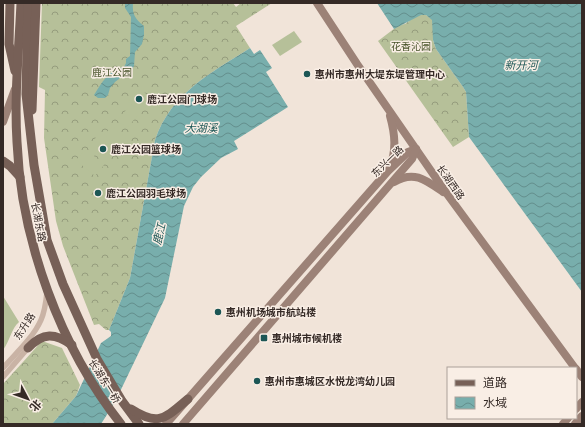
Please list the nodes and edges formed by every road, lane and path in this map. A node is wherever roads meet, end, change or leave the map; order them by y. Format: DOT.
graph roads {
  1 [pos="10,3"];
  2 [pos="21,3"];
  3 [pos="28,3"];
  4 [pos="36,3"];
  5 [pos="317,3"];
  6 [pos="23,38"];
  7 [pos="17,83"];
  8 [pos="388,109"];
  9 [pos="3,122"];
  10 [pos="30,140"];
  11 [pos="416,149"];
  12 [pos="3,161"];
  13 [pos="388,171"];
  14 [pos="21,178"];
  15 [pos="390,185"];
  16 [pos="447,194"];
  17 [pos="47,289"];
  18 [pos="90,343"];
  19 [pos="72,345"];
  20 [pos="28,348"];
  21 [pos="78,357"];
  22 [pos="573,367"];
  23 [pos="3,368"];
  24 [pos="3,377"];
  25 [pos="188,399"];
  26 [pos="122,401"];
  27 [pos="582,416"];
  28 [pos="188,420"];
  29 [pos="118,421"];
  30 [pos="139,424"];
  31 [pos="166,424"];
  32 [pos="183,424"];
  33 [pos="575,424"];
  1 -- 7 [label="main road, 长湖东路"];
  2 -- 6 [label="main road"];
  3 -- 6 [label="main road"];
  4 -- 10 [label="main road, 长湖东路"];
  5 -- 8 [label="street, 长湖西路"];
  6 -- 7 [label="main road, 长湖东路"];
  6 -- 10 [label="main road, 长湖东路"];
  7 -- 9 [label="street"];
  7 -- 14 [label="main road, 长湖东路"];
  8 -- 11 [label="street, 长湖西路"];
  8 -- 13 [label="street"];
  10 -- 18 [label="main road, 长湖东路"];
  11 -- 13 [label="street, 东兴一路"];
  11 -- 15 [label="street, 东兴一路"];
  11 -- 16 [label="street, 长湖西路"];
  12 -- 14 [label="main road"];
  13 -- 25 [label="street, 东兴一路"];
  14 -- 17 [label="main road, 长湖东路"];
  15 -- 16 [label="street"];
  15 -- 28 [label="street, 东兴一路"];
  16 -- 22 [label="street, 长湖西路"];
  17 -- 19 [label="main road, 长湖东路"];
  17 -- 23 [label="street, 东升路"];
  18 -- 26 [label="main road, 长湖东一桥"];
  19 -- 20 [label="main road"];
  19 -- 21 [label="main road, 长湖东路"];
  20 -- 24 [label="street, 东升路"];
  21 -- 29 [label="main road, 长湖东一桥"];
  25 -- 26 [label="main road"];
  25 -- 31 [label="street, 东兴一路"];
  26 -- 30 [label="main road"];
  27 -- 33 [label="street"];
  28 -- 32 [label="street, 东兴一路"];
}
